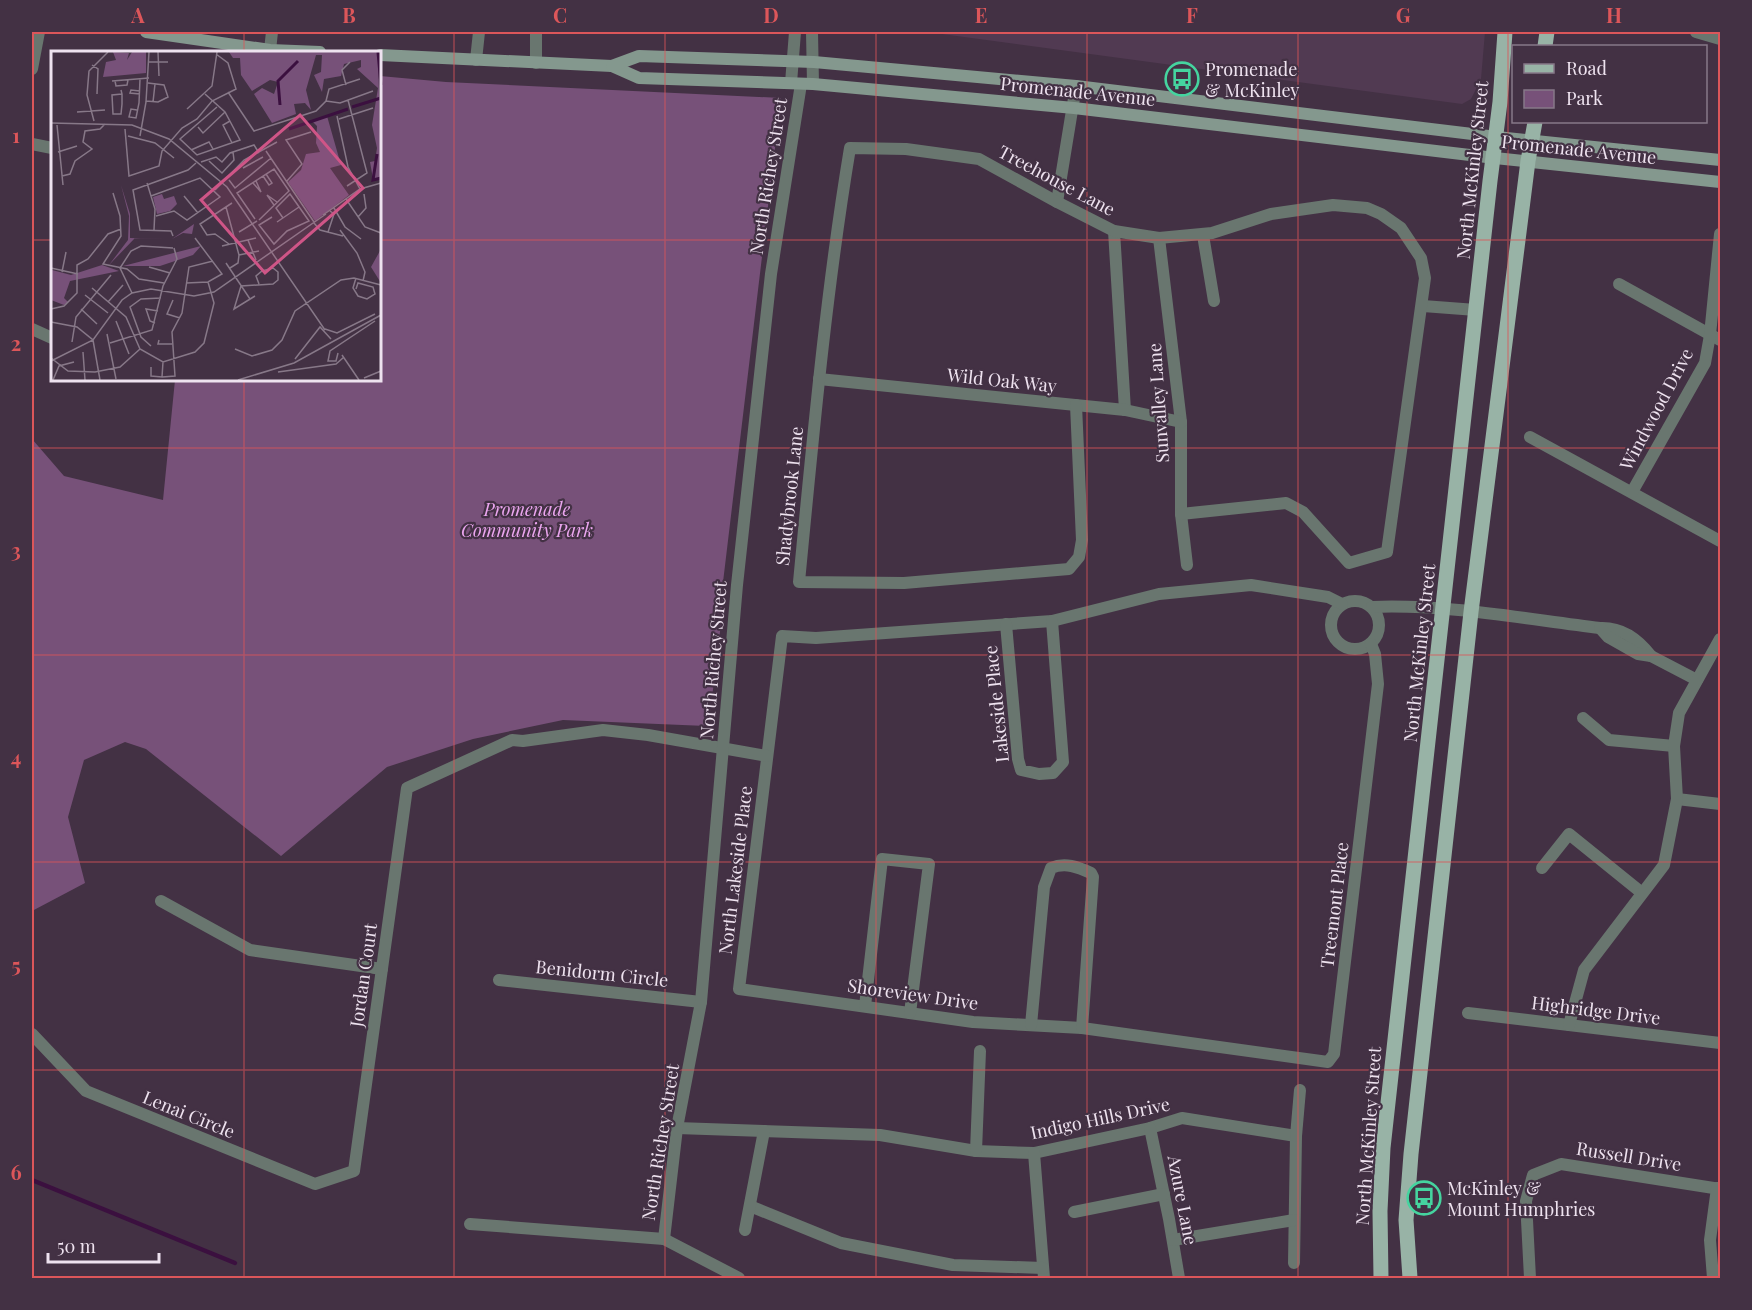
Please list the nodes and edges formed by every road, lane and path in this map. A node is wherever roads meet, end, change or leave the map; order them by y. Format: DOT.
graph roads {
  1 [pos="39,32"];
  2 [pos="146,32"];
  3 [pos="272,32"];
  4 [pos="480,32"];
  5 [pos="536,32"];
  6 [pos="795,32"];
  7 [pos="812,32"];
  8 [pos="1505,32"];
  9 [pos="1696,32"];
  10 [pos="1720,39"];
  11 [pos="270,50"];
  12 [pos="295,51"];
  13 [pos="381,55"];
  14 [pos="476,60"];
  15 [pos="792,61"];
  16 [pos="814,62"];
  17 [pos="536,63"];
  18 [pos="612,66"];
  19 [pos="32,69"];
  20 [pos="802,84"];
  21 [pos="1076,86"];
  22 [pos="1074,108"];
  23 [pos="1535,123"];
  24 [pos="1497,136"];
  25 [pos="1532,139"];
  26 [pos="32,144"];
  27 [pos="51,148"];
  28 [pos="1495,158"];
  29 [pos="1720,160"];
  30 [pos="1528,161"];
  31 [pos="1720,182"];
  32 [pos="1057,202"];
  33 [pos="839,215"];
  34 [pos="1114,231"];
  35 [pos="1720,234"];
  36 [pos="1203,235"];
  37 [pos="1159,238"];
  38 [pos="1619,284"];
  39 [pos="1214,301"];
  40 [pos="1423,306"];
  41 [pos="1476,310"];
  42 [pos="32,329"];
  43 [pos="51,338"];
  44 [pos="1715,338"];
  45 [pos="819,379"];
  46 [pos="1076,405"];
  47 [pos="1125,410"];
  48 [pos="1181,422"];
  49 [pos="1530,437"];
  50 [pos="1632,492"];
  51 [pos="1181,514"];
  52 [pos="1720,541"];
  53 [pos="1187,565"];
  54 [pos="1342,604"];
  55 [pos="1372,607"];
  56 [pos="1443,610"];
  57 [pos="1471,612"];
  58 [pos="1052,621"];
  59 [pos="1006,624"];
  60 [pos="782,636"];
  61 [pos="1720,639"];
  62 [pos="1371,644"];
  63 [pos="1697,680"];
  64 [pos="1583,718"];
  65 [pos="1674,746"];
  66 [pos="723,748"];
  67 [pos="767,756"];
  68 [pos="1677,799"];
  69 [pos="1720,804"];
  70 [pos="1542,868"];
  71 [pos="1642,893"];
  72 [pos="161,900"];
  73 [pos="382,969"];
  74 [pos="499,980"];
  75 [pos="739,989"];
  76 [pos="701,1002"];
  77 [pos="865,1006"];
  78 [pos="910,1013"];
  79 [pos="1468,1013"];
  80 [pos="1031,1025"];
  81 [pos="1569,1025"];
  82 [pos="1082,1028"];
  83 [pos="32,1034"];
  84 [pos="1720,1043"];
  85 [pos="1222,1048"];
  86 [pos="980,1051"];
  87 [pos="1300,1090"];
  88 [pos="677,1128"];
  89 [pos="1150,1128"];
  90 [pos="764,1131"];
  91 [pos="1296,1136"];
  92 [pos="976,1151"];
  93 [pos="1034,1153"];
  94 [pos="353,1172"];
  95 [pos="1719,1188"];
  96 [pos="1164,1194"];
  97 [pos="750,1206"];
  98 [pos="1074,1212"];
  99 [pos="1294,1220"];
  100 [pos="470,1224"];
  101 [pos="745,1230"];
  102 [pos="664,1239"];
  103 [pos="1173,1240"];
  104 [pos="1294,1263"];
  105 [pos="1043,1273"];
  106 [pos="739,1278"];
  107 [pos="1179,1278"];
  108 [pos="1381,1278"];
  109 [pos="1410,1278"];
  110 [pos="1530,1278"];
  111 [pos="1713,1278"];
  1 -- 19 [label="street"];
  2 -- 11 [label="main road"];
  3 -- 11 [label="street"];
  4 -- 14 [label="street"];
  5 -- 17 [label="street"];
  6 -- 15 [label="street"];
  7 -- 16 [label="street"];
  8 -- 24 [label="main road, North McKinley Street"];
  9 -- 10 [label="street"];
  11 -- 12 [label="main road"];
  13 -- 14 [label="main road, Promenade Avenue"];
  14 -- 17 [label="main road, Promenade Avenue"];
  15 -- 16 [label="main road, Promenade Avenue"];
  15 -- 18 [label="main road, Promenade Avenue"];
  15 -- 20 [label="street"];
  16 -- 20 [label="street"];
  16 -- 21 [label="main road, Promenade Avenue"];
  17 -- 18 [label="main road, Promenade Avenue"];
  18 -- 20 [label="main road, Promenade Avenue"];
  20 -- 22 [label="main road, Promenade Avenue"];
  20 -- 66 [label="street, North Richey Street"];
  21 -- 22 [label="street"];
  21 -- 24 [label="main road, Promenade Avenue"];
  22 -- 28 [label="main road, Promenade Avenue"];
  22 -- 32 [label="street"];
  23 -- 25 [label="main road"];
  24 -- 25 [label="main road, Promenade Avenue"];
  24 -- 28 [label="main road, North McKinley Street"];
  25 -- 29 [label="main road, Promenade Avenue"];
  25 -- 30 [label="main road"];
  26 -- 27 [label="street"];
  28 -- 30 [label="main road, Promenade Avenue"];
  28 -- 41 [label="main road, North McKinley Street"];
  30 -- 31 [label="main road, Promenade Avenue"];
  30 -- 57 [label="main road"];
  32 -- 33 [label="street, Treehouse Lane"];
  32 -- 34 [label="street, Treehouse Lane"];
  33 -- 45 [label="street, Shadybrook Lane"];
  34 -- 37 [label="street, Treehouse Lane"];
  34 -- 47 [label="street"];
  35 -- 44 [label="street, Windwood Drive"];
  36 -- 37 [label="street, Treehouse Lane"];
  36 -- 39 [label="street"];
  36 -- 40 [label="street, Treehouse Lane"];
  37 -- 48 [label="street, Sunvalley Lane"];
  38 -- 44 [label="street"];
  40 -- 41 [label="street"];
  40 -- 51 [label="street, Treehouse Lane"];
  41 -- 56 [label="main road, North McKinley Street"];
  42 -- 43 [label="street"];
  44 -- 50 [label="street, Windwood Drive"];
  45 -- 46 [label="street, Wild Oak Way"];
  45 -- 46 [label="street, Shadybrook Lane"];
  46 -- 47 [label="street, Wild Oak Way"];
  47 -- 48 [label="street, Wild Oak Way"];
  48 -- 51 [label="street, Sunvalley Lane"];
  49 -- 50 [label="street"];
  50 -- 52 [label="street"];
  51 -- 53 [label="street, Sunvalley Lane"];
  54 -- 55 [label="street, Lakeside Place"];
  54 -- 58 [label="street, Lakeside Place"];
  54 -- 62 [label="street"];
  55 -- 56 [label="street, Lakeside Place"];
  55 -- 62 [label="street"];
  56 -- 57 [label="street, Lakeside Place"];
  56 -- 108 [label="main road, North McKinley Street"];
  57 -- 63 [label="street, Lakeside Place"];
  57 -- 109 [label="main road"];
  58 -- 59 [label="street, Lakeside Place"];
  58 -- 59 [label="street, Lakeside Place"];
  59 -- 60 [label="street, Lakeside Place"];
  60 -- 67 [label="street, North Lakeside Place"];
  61 -- 63 [label="street"];
  62 -- 85 [label="street, Treemont Place"];
  63 -- 65 [label="street"];
  64 -- 65 [label="street"];
  65 -- 68 [label="street"];
  66 -- 67 [label="street"];
  66 -- 73 [label="street, Jordan Court"];
  66 -- 76 [label="street, North Richey Street"];
  67 -- 75 [label="street, North Lakeside Place"];
  68 -- 69 [label="street"];
  68 -- 71 [label="street"];
  70 -- 71 [label="street"];
  71 -- 81 [label="street"];
  72 -- 73 [label="street"];
  73 -- 94 [label="street, Jordan Court"];
  74 -- 76 [label="street, Benidorm Circle"];
  75 -- 77 [label="street, Shoreview Drive"];
  76 -- 88 [label="street, North Richey Street"];
  77 -- 78 [label="street, Shoreview Drive"];
  77 -- 78 [label="street"];
  78 -- 80 [label="street, Shoreview Drive"];
  79 -- 81 [label="street, Highridge Drive"];
  80 -- 82 [label="street, Shoreview Drive"];
  80 -- 82 [label="street"];
  81 -- 84 [label="street, Highridge Drive"];
  82 -- 85 [label="street, Shoreview Drive"];
  83 -- 94 [label="street, Lenai Circle"];
  86 -- 92 [label="street"];
  87 -- 91 [label="street"];
  88 -- 90 [label="street, Indigo Hills Drive"];
  88 -- 102 [label="street, North Richey Street"];
  89 -- 91 [label="street, Indigo Hills Drive"];
  89 -- 93 [label="street, Indigo Hills Drive"];
  89 -- 96 [label="street, Azure Lane"];
  90 -- 92 [label="street, Indigo Hills Drive"];
  90 -- 97 [label="street"];
  91 -- 99 [label="street"];
  92 -- 93 [label="street, Indigo Hills Drive"];
  93 -- 105 [label="street"];
  95 -- 110 [label="street, Russell Drive"];
  95 -- 111 [label="street"];
  96 -- 98 [label="street"];
  96 -- 103 [label="street, Azure Lane"];
  97 -- 101 [label="street"];
  97 -- 105 [label="street"];
  99 -- 103 [label="street"];
  99 -- 104 [label="street"];
  100 -- 102 [label="street"];
  102 -- 106 [label="street"];
  103 -- 107 [label="street, Azure Lane"];
}
